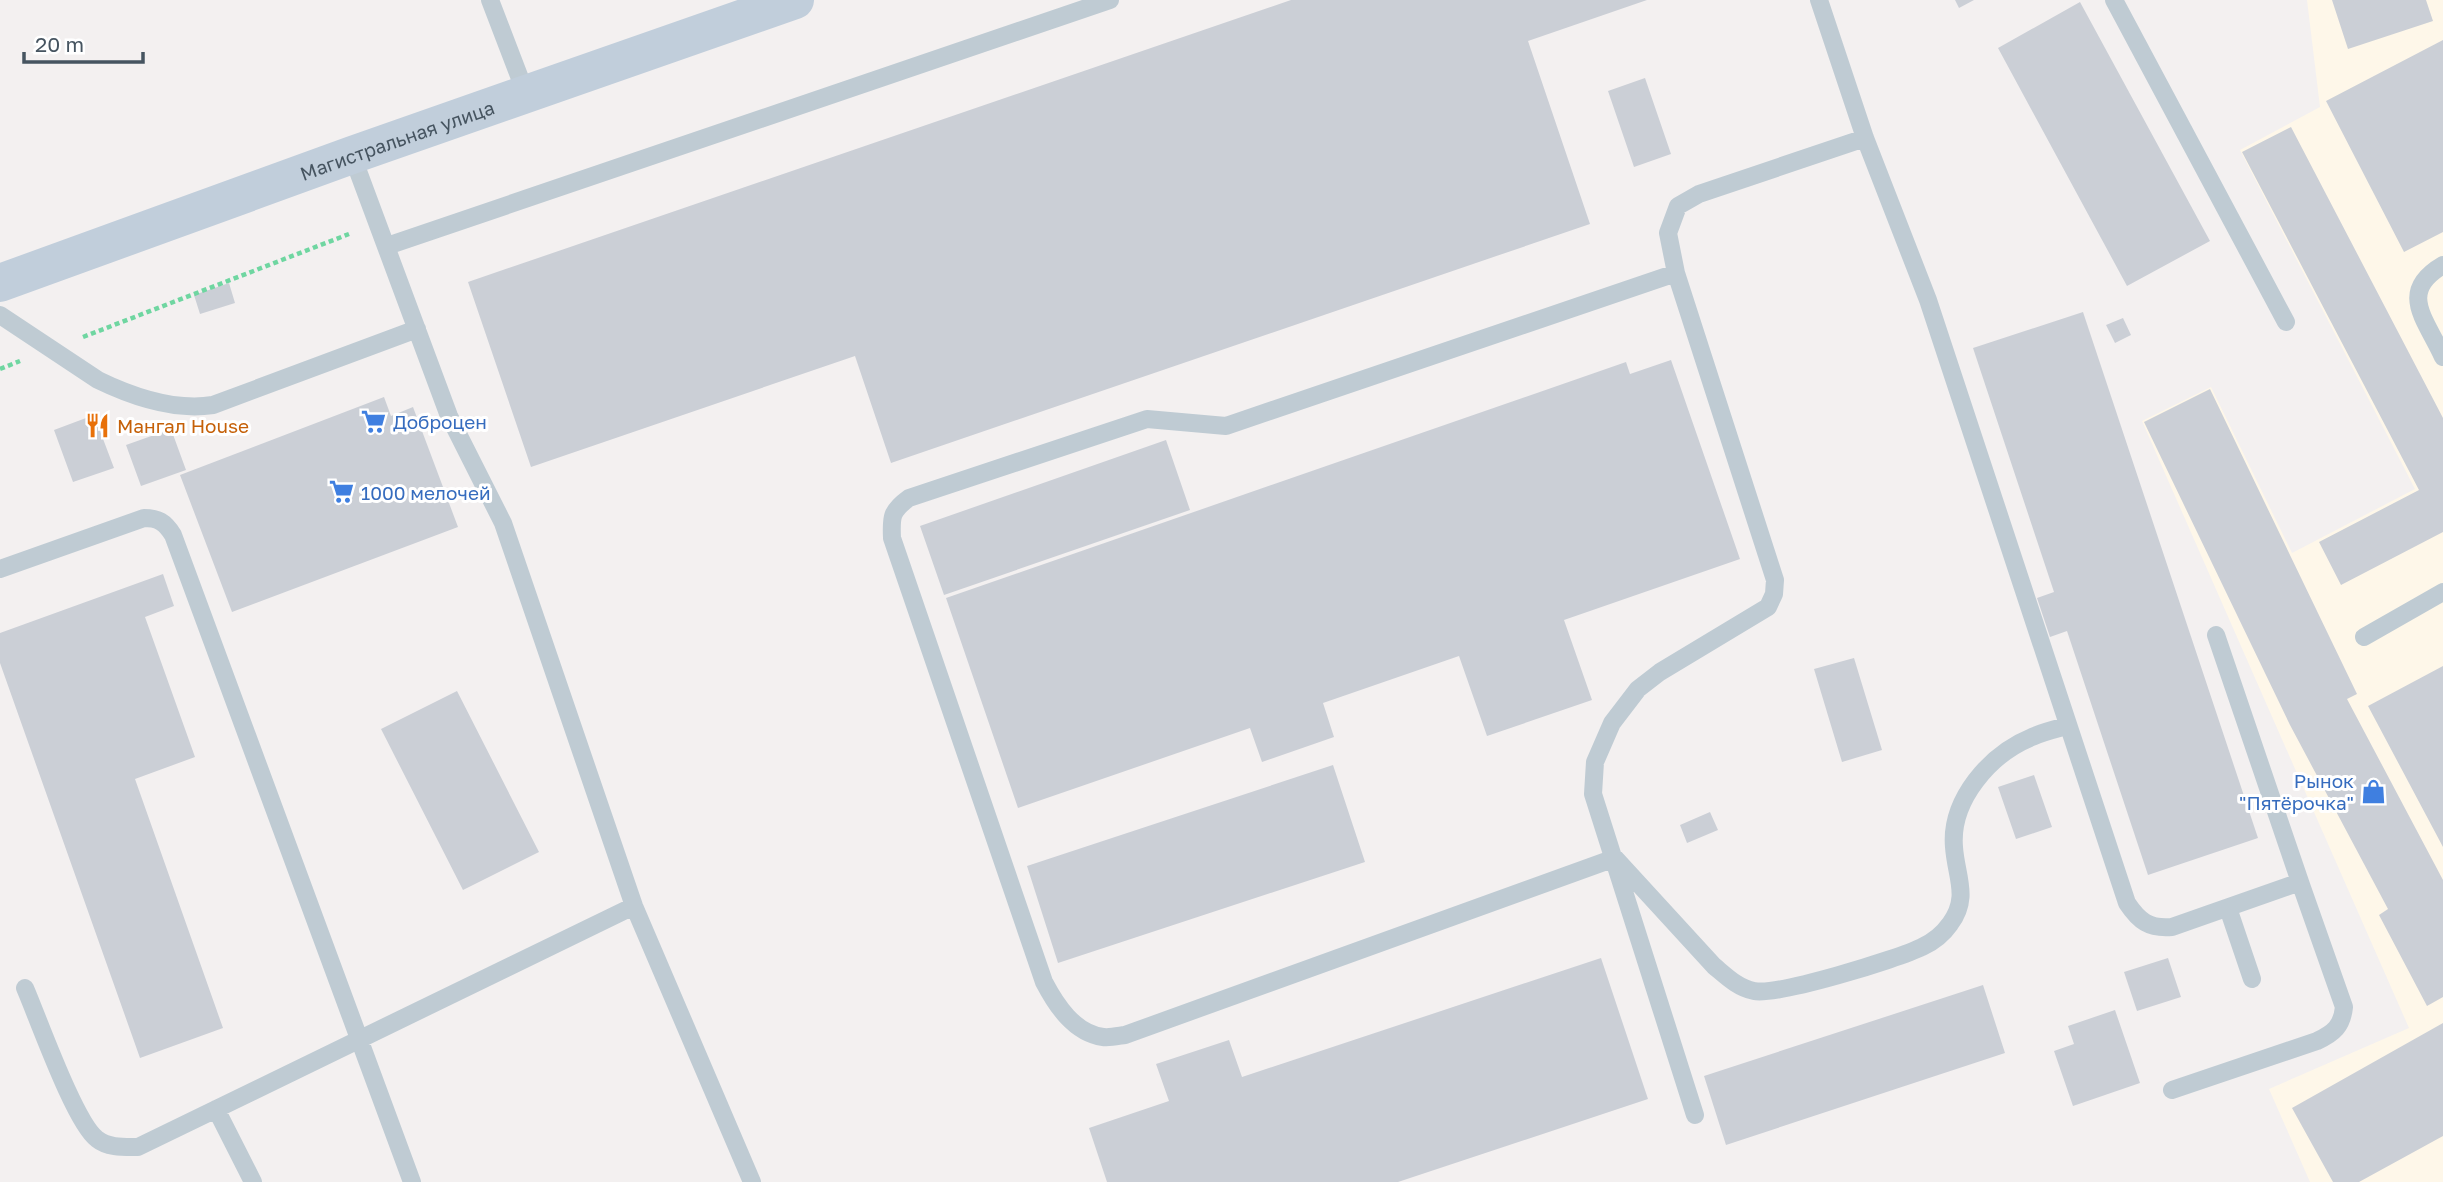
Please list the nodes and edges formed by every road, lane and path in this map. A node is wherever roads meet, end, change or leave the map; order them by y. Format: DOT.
graph roads {
  1 [pos="490,0"];
  2 [pos="1110,0"];
  3 [pos="1819,0"];
  4 [pos="2114,0"];
  5 [pos="791,1"];
  6 [pos="526,94"];
  7 [pos="1865,138"];
  8 [pos="352,155"];
  9 [pos="387,246"];
  10 [pos="2443,265"];
  11 [pos="1676,272"];
  12 [pos="0,284"];
  13 [pos="0,315"];
  14 [pos="2286,322"];
  15 [pos="417,329"];
  16 [pos="2443,357"];
  17 [pos="0,569"];
  18 [pos="2443,592"];
  19 [pos="2216,635"];
  20 [pos="2364,637"];
  21 [pos="2067,726"];
  22 [pos="1615,858"];
  23 [pos="2300,881"];
  24 [pos="634,906"];
  25 [pos="2228,908"];
  26 [pos="2252,979"];
  27 [pos="25,988"];
  28 [pos="359,1039"];
  29 [pos="2172,1090"];
  30 [pos="215,1109"];
  31 [pos="1695,1115"];
  32 [pos="253,1182"];
  33 [pos="412,1182"];
  34 [pos="752,1182"];
  1 -- 6 [label="lane"];
  2 -- 9 [label="lane"];
  3 -- 7 [label="lane"];
  4 -- 14 [label="lane"];
  5 -- 6 [label="main road, Магистральная улица"];
  6 -- 8 [label="main road, Магистральная улица"];
  7 -- 11 [label="lane"];
  7 -- 21 [label="lane"];
  8 -- 9 [label="lane"];
  8 -- 12 [label="main road, Магистральная улица"];
  9 -- 15 [label="lane"];
  10 -- 16 [label="lane"];
  11 -- 22 [label="lane"];
  11 -- 22 [label="lane"];
  13 -- 15 [label="lane"];
  15 -- 24 [label="lane"];
  17 -- 28 [label="lane"];
  18 -- 20 [label="lane"];
  19 -- 23 [label="lane"];
  21 -- 22 [label="lane"];
  21 -- 25 [label="lane"];
  22 -- 31 [label="lane"];
  23 -- 25 [label="lane"];
  23 -- 29 [label="lane"];
  24 -- 28 [label="lane"];
  24 -- 34 [label="lane"];
  25 -- 26 [label="lane"];
  27 -- 30 [label="lane"];
  28 -- 30 [label="lane"];
  28 -- 33 [label="lane"];
  30 -- 32 [label="lane"];
}
